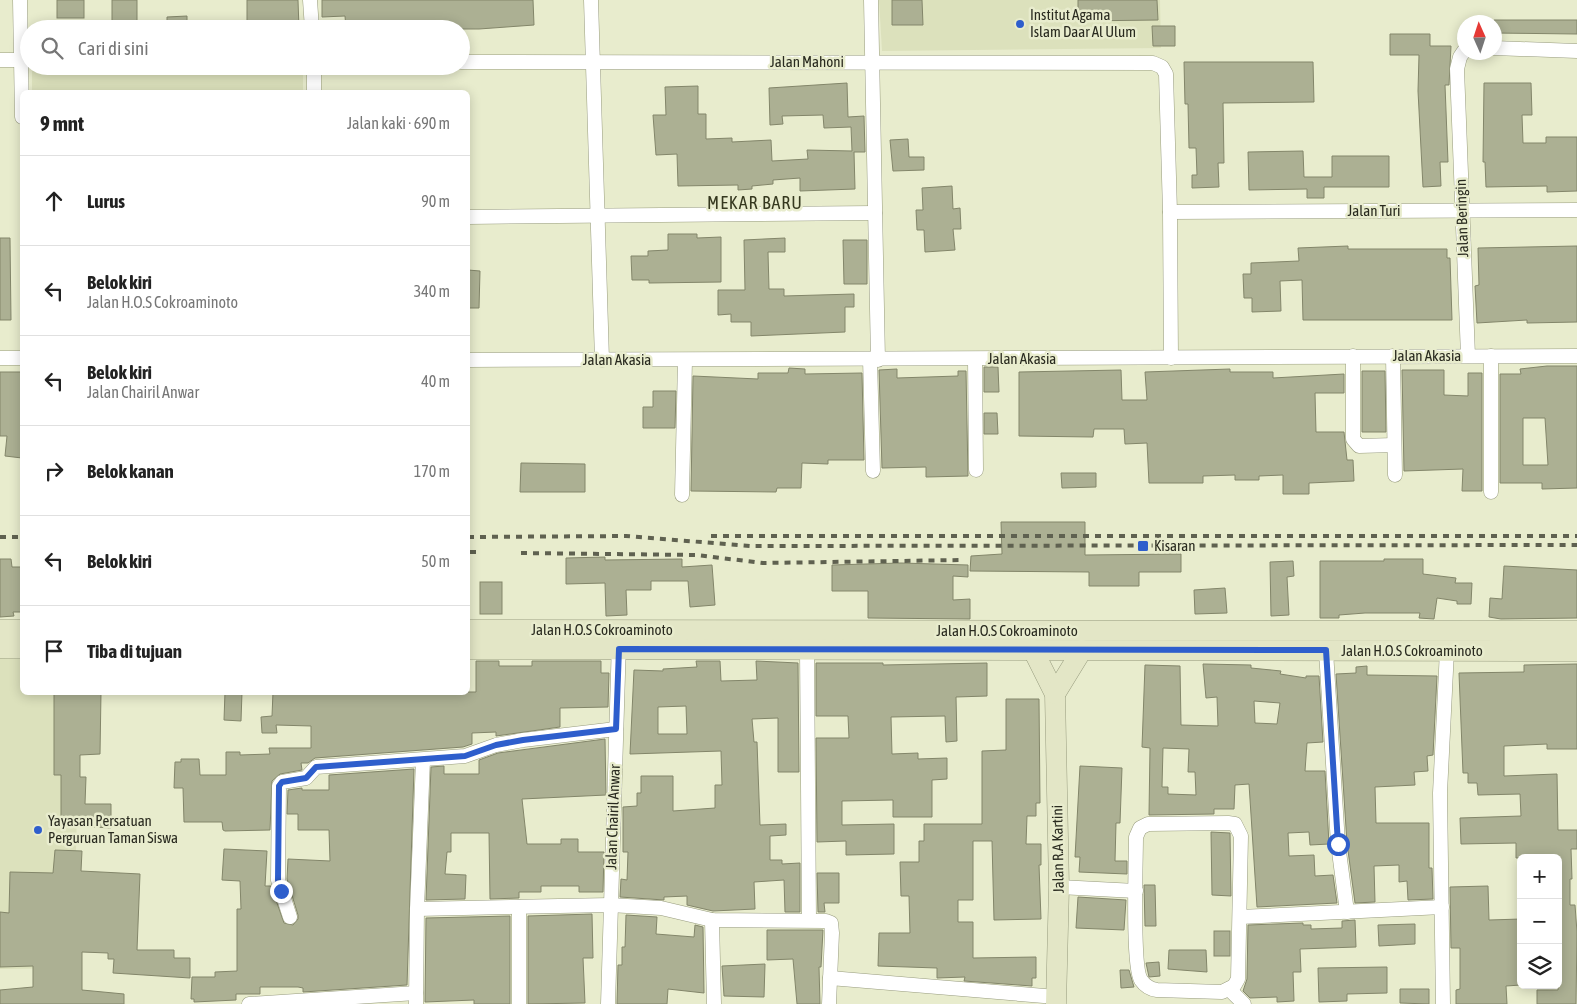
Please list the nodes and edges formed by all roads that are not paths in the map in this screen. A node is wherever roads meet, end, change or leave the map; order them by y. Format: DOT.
graph roads {
  1 [pos="20,0"];
  2 [pos="310,0"];
  3 [pos="591,0"];
  4 [pos="871,0"];
  5 [pos="22,20"];
  6 [pos="311,20"];
  7 [pos="1502,48"];
  8 [pos="1577,50"];
  9 [pos="0,60"];
  10 [pos="20,60"];
  11 [pos="1460,60"];
  12 [pos="470,62"];
  13 [pos="593,62"];
  14 [pos="872,62"];
  15 [pos="24,75"];
  16 [pos="314,75"];
  17 [pos="23,90"];
  18 [pos="314,90"];
  19 [pos="1461,210"];
  20 [pos="1577,210"];
  21 [pos="875,212"];
  22 [pos="1170,212"];
  23 [pos="598,216"];
  24 [pos="470,217"];
  25 [pos="1353,356"];
  26 [pos="1393,356"];
  27 [pos="1468,356"];
  28 [pos="1491,356"];
  29 [pos="1577,356"];
  30 [pos="0,358"];
  31 [pos="20,358"];
  32 [pos="1170,358"];
  33 [pos="974,359"];
  34 [pos="470,360"];
  35 [pos="602,360"];
  36 [pos="686,360"];
  37 [pos="874,360"];
  38 [pos="1394,445"];
  39 [pos="976,470"];
  40 [pos="872,471"];
  41 [pos="1395,475"];
  42 [pos="1491,492"];
  43 [pos="682,495"];
  44 [pos="0,630"];
  45 [pos="20,630"];
  46 [pos="470,630"];
  47 [pos="1577,631"];
  48 [pos="619,639"];
  49 [pos="0,648"];
  50 [pos="20,648"];
  51 [pos="470,649"];
  52 [pos="807,650"];
  53 [pos="1033,650"];
  54 [pos="1082,650"];
  55 [pos="1326,650"];
  56 [pos="1448,650"];
  57 [pos="1577,651"];
  58 [pos="1055,694"];
  59 [pos="616,729"];
  60 [pos="423,760"];
  61 [pos="1058,887"];
  62 [pos="1136,891"];
  63 [pos="610,905"];
  64 [pos="519,907"];
  65 [pos="1442,907"];
  66 [pos="417,909"];
  67 [pos="1347,912"];
  68 [pos="290,917"];
  69 [pos="1240,917"];
  70 [pos="808,919"];
  71 [pos="712,920"];
  72 [pos="830,978"];
  73 [pos="1229,990"];
  74 [pos="416,998"];
  75 [pos="1056,1000"];
  76 [pos="285,1003"];
  77 [pos="249,1004"];
  78 [pos="519,1004"];
  79 [pos="608,1004"];
  80 [pos="714,1004"];
  81 [pos="830,1004"];
  82 [pos="1244,1004"];
  83 [pos="1444,1004"];
  1 -- 5 [label="street"];
  2 -- 6 [label="street"];
  3 -- 13 [label="street"];
  4 -- 14 [label="street"];
  7 -- 8 [label="street"];
  9 -- 10 [label="street"];
  11 -- 19 [label="street, Jalan Beringin"];
  12 -- 13 [label="street, Jalan Mahoni"];
  13 -- 14 [label="street, Jalan Mahoni"];
  13 -- 23 [label="street"];
  14 -- 21 [label="street"];
  14 -- 22 [label="street, Jalan Mahoni"];
  15 -- 17 [label="street"];
  16 -- 18 [label="street"];
  19 -- 20 [label="street, Jalan Turi"];
  19 -- 22 [label="street, Jalan Turi"];
  19 -- 27 [label="street, Jalan Beringin"];
  21 -- 23 [label="street"];
  21 -- 37 [label="street"];
  22 -- 32 [label="street"];
  23 -- 24 [label="street"];
  23 -- 35 [label="street"];
  25 -- 26 [label="street, Jalan Akasia"];
  25 -- 32 [label="street, Jalan Akasia"];
  25 -- 38 [label="street"];
  26 -- 27 [label="street, Jalan Akasia"];
  26 -- 38 [label="street"];
  27 -- 28 [label="street, Jalan Akasia"];
  28 -- 29 [label="street, Jalan Akasia"];
  28 -- 42 [label="street"];
  30 -- 31 [label="street"];
  32 -- 33 [label="street, Jalan Akasia"];
  33 -- 37 [label="street, Jalan Akasia"];
  33 -- 39 [label="street"];
  34 -- 35 [label="street, Jalan Akasia"];
  35 -- 36 [label="street, Jalan Akasia"];
  36 -- 37 [label="street, Jalan Akasia"];
  36 -- 43 [label="street"];
  37 -- 40 [label="street"];
  38 -- 41 [label="street"];
  44 -- 45 [label="main road"];
  46 -- 48 [label="main road, Jalan H.O.S Cokroaminoto"];
  47 -- 48 [label="main road, Jalan H.O.S Cokroaminoto"];
  48 -- 51 [label="main road, Jalan H.O.S Cokroaminoto"];
  48 -- 52 [label="main road, Jalan H.O.S Cokroaminoto"];
  48 -- 59 [label="street, Jalan Chairil Anwar"];
  49 -- 50 [label="main road"];
  52 -- 53 [label="main road, Jalan H.O.S Cokroaminoto"];
  52 -- 70 [label="street"];
  53 -- 54 [label="main road, Jalan H.O.S Cokroaminoto"];
  53 -- 58 [label="main road"];
  54 -- 55 [label="main road, Jalan H.O.S Cokroaminoto"];
  54 -- 58 [label="main road"];
  55 -- 56 [label="main road, Jalan H.O.S Cokroaminoto"];
  55 -- 67 [label="street"];
  56 -- 57 [label="main road, Jalan H.O.S Cokroaminoto"];
  56 -- 65 [label="street"];
  58 -- 61 [label="main road, Jalan R.A Kartini"];
  59 -- 60 [label="street"];
  59 -- 63 [label="street, Jalan Chairil Anwar"];
  60 -- 66 [label="street"];
  60 -- 68 [label="street"];
  61 -- 62 [label="street"];
  61 -- 75 [label="main road, Jalan R.A Kartini"];
  62 -- 69 [label="street"];
  62 -- 73 [label="street"];
  63 -- 64 [label="street"];
  63 -- 71 [label="street"];
  63 -- 79 [label="street, Jalan Chairil Anwar"];
  64 -- 66 [label="street"];
  64 -- 78 [label="street"];
  65 -- 67 [label="street"];
  65 -- 83 [label="street"];
  66 -- 74 [label="street"];
  67 -- 69 [label="street"];
  69 -- 73 [label="street"];
  70 -- 71 [label="street"];
  70 -- 72 [label="street"];
  71 -- 80 [label="street"];
  72 -- 75 [label="street"];
  72 -- 81 [label="street"];
  73 -- 82 [label="street"];
  74 -- 76 [label="street"];
  76 -- 77 [label="street"];
}
